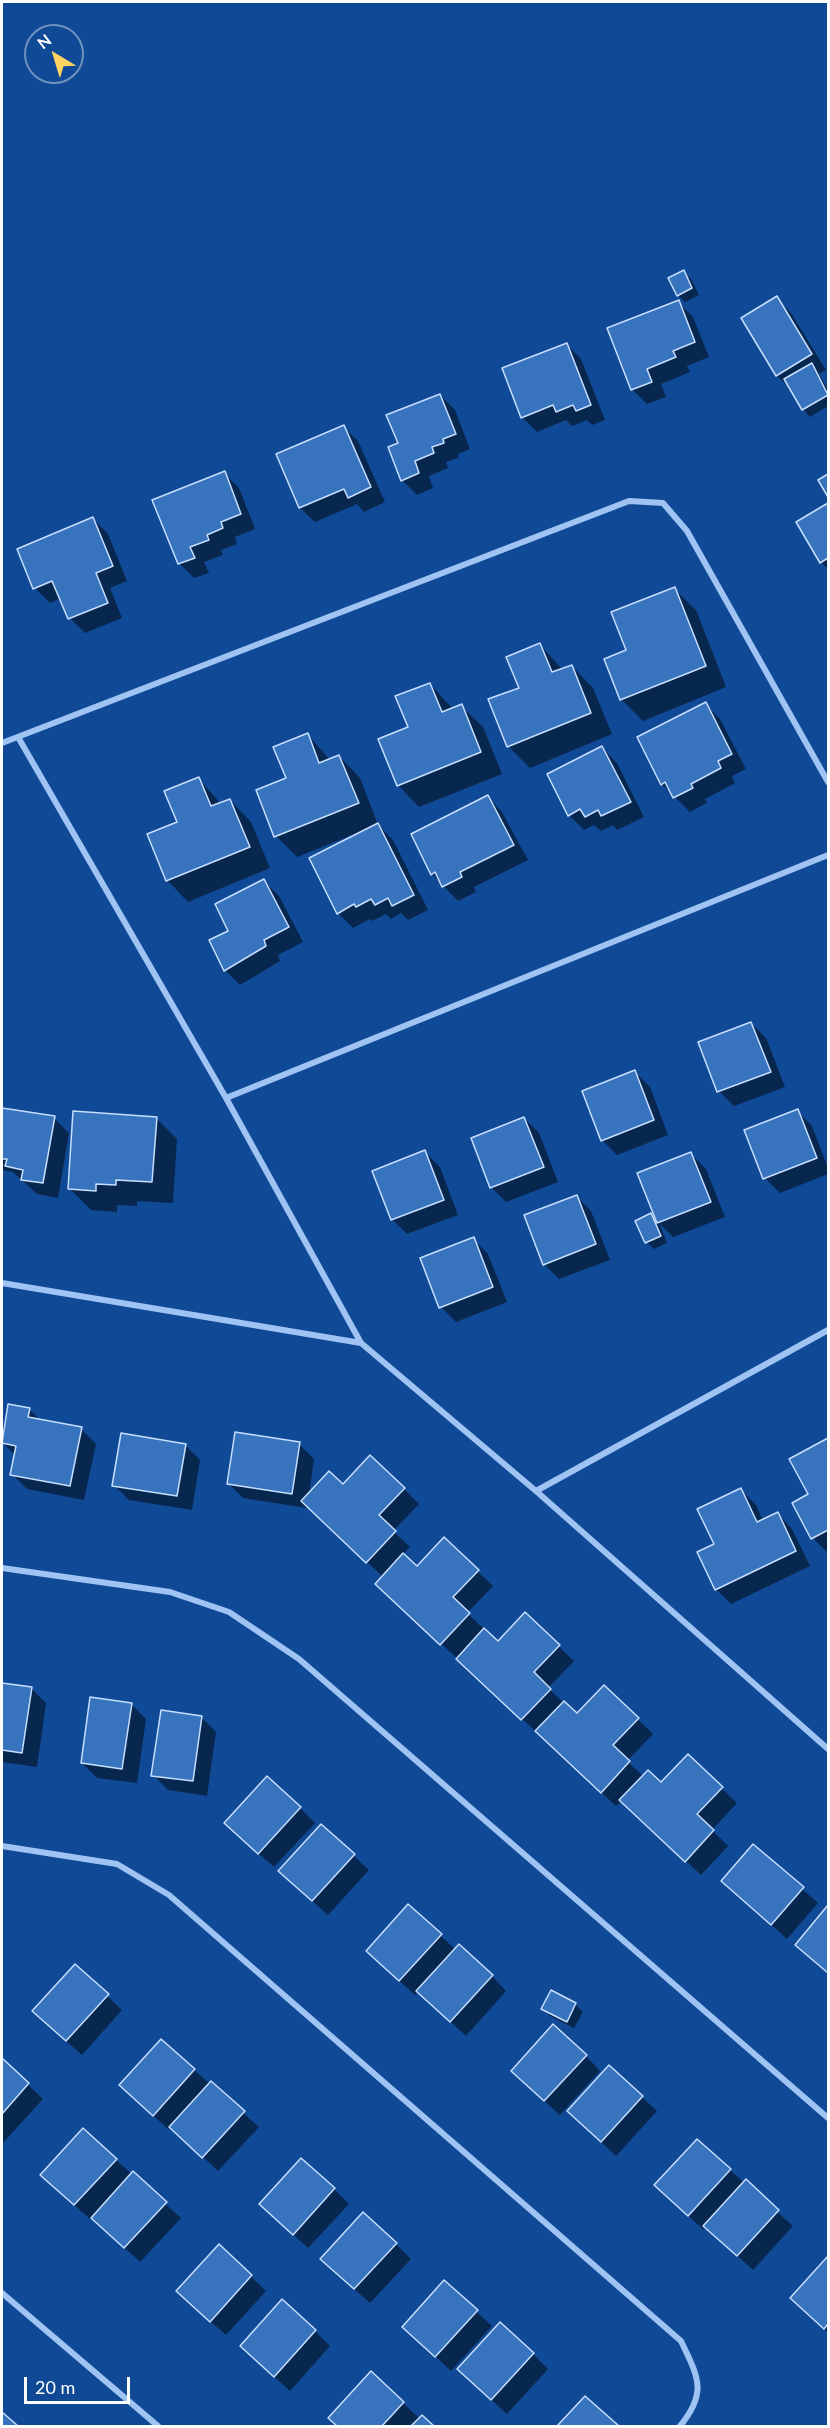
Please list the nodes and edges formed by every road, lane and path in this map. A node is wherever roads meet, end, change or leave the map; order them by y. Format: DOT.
graph roads {
  1 [pos="18,737"];
  2 [pos="2,743"];
  3 [pos="828,782"];
  4 [pos="828,855"];
  5 [pos="226,1098"];
  6 [pos="2,1283"];
  7 [pos="828,1330"];
  8 [pos="361,1342"];
  9 [pos="536,1491"];
  10 [pos="2,1568"];
  11 [pos="828,1749"];
  12 [pos="2,1846"];
  13 [pos="828,2118"];
  14 [pos="2,2293"];
  15 [pos="158,2427"];
  16 [pos="680,2427"];
  1 -- 2 [label="street"];
  1 -- 3 [label="street"];
  1 -- 5 [label="street"];
  4 -- 5 [label="street"];
  5 -- 8 [label="street"];
  6 -- 8 [label="street"];
  7 -- 9 [label="street"];
  8 -- 9 [label="street"];
  9 -- 11 [label="street"];
  10 -- 13 [label="street"];
  12 -- 16 [label="street"];
  14 -- 15 [label="street"];
}
